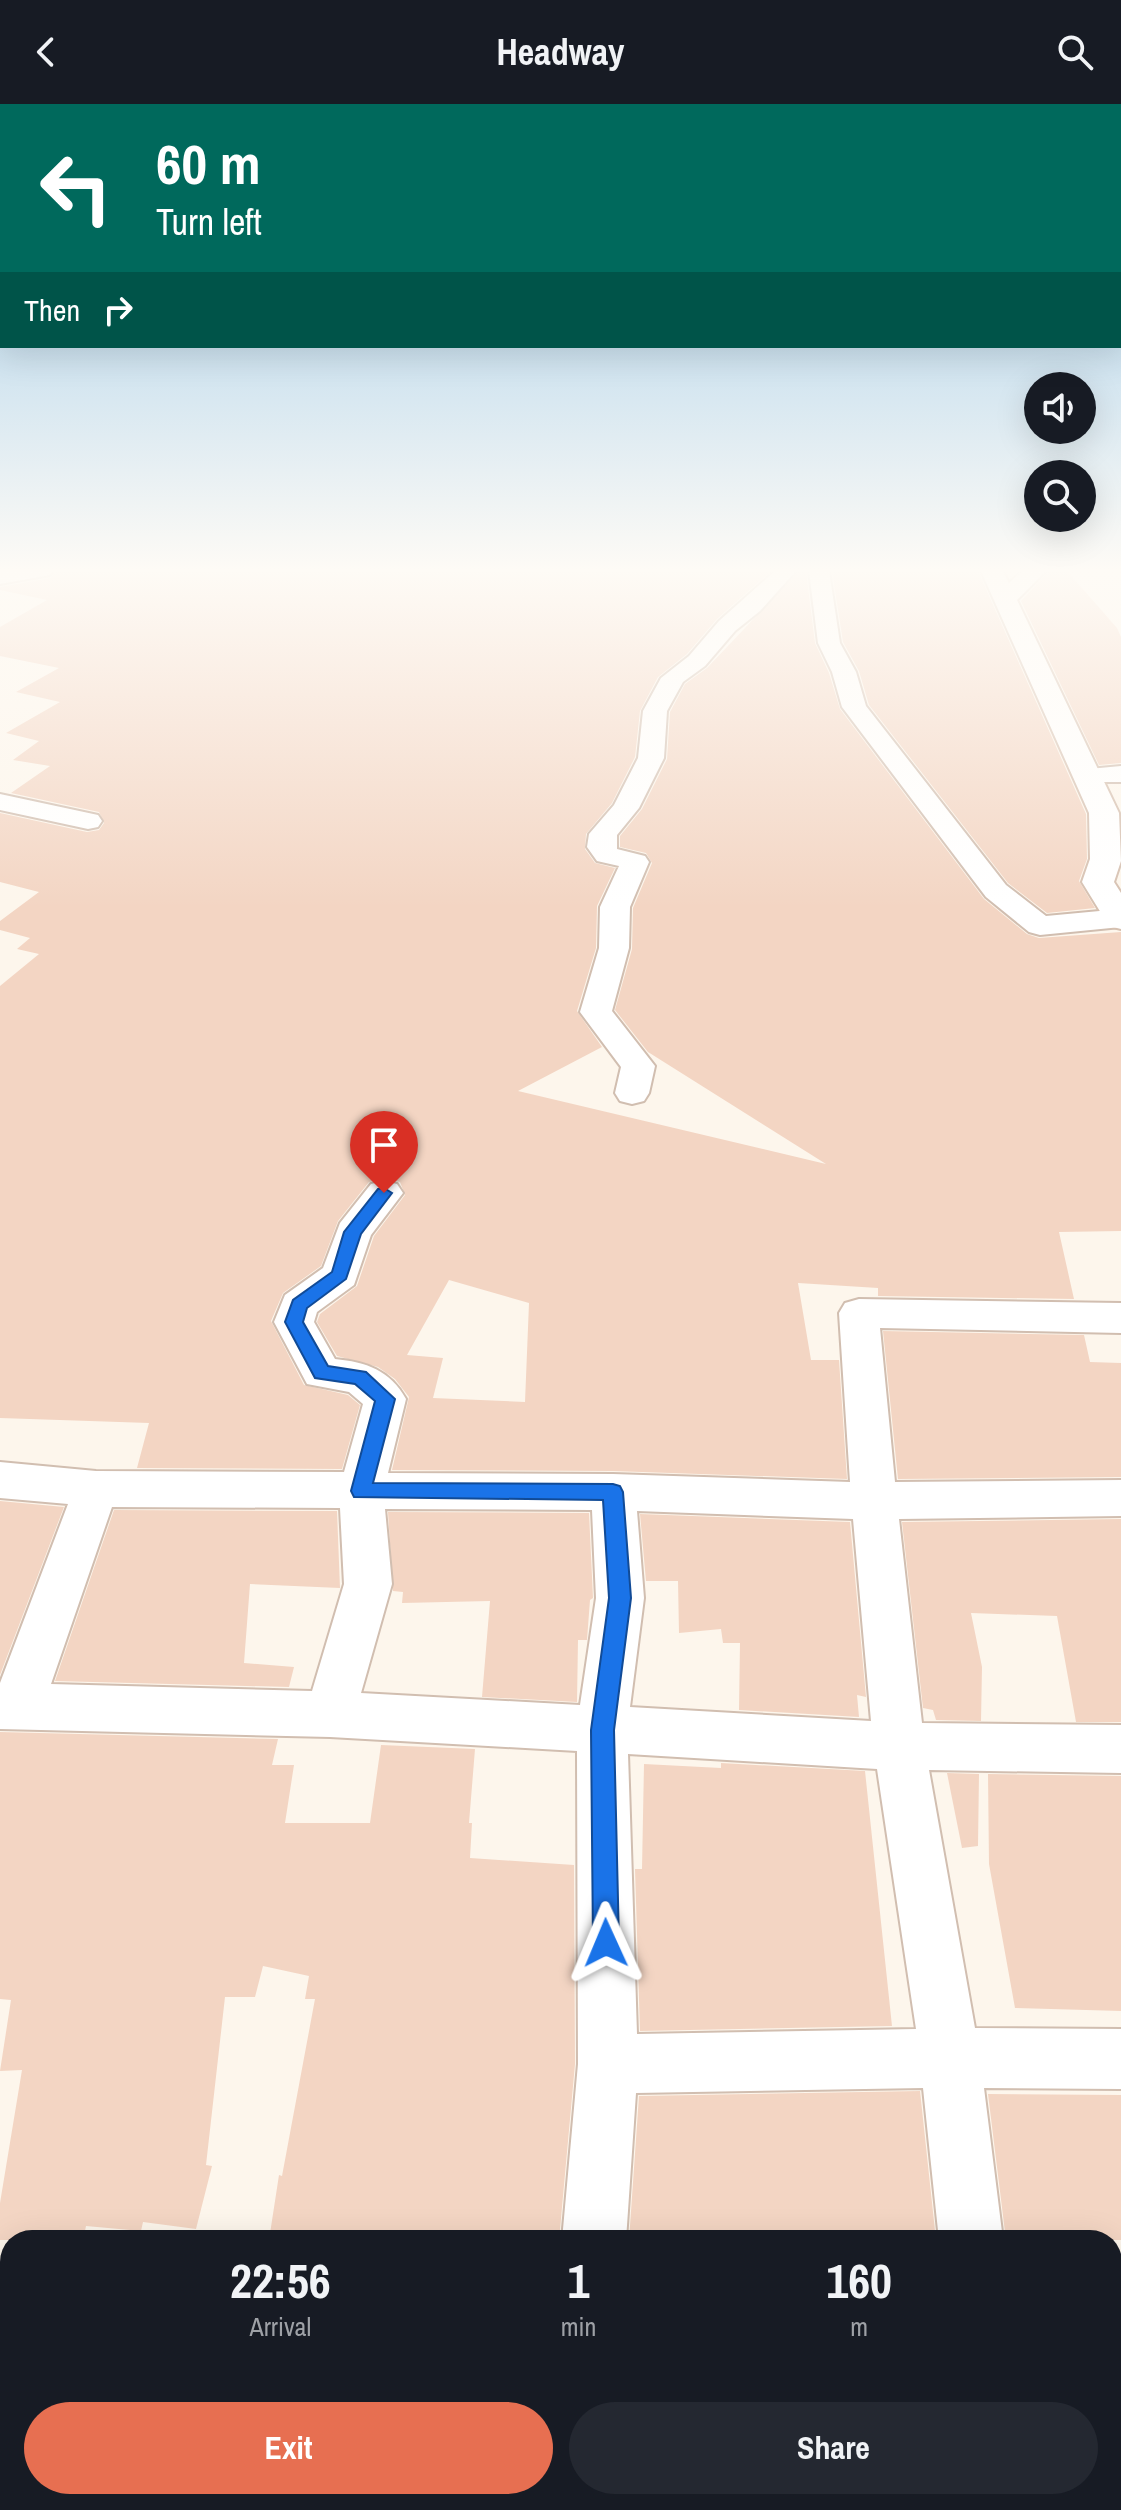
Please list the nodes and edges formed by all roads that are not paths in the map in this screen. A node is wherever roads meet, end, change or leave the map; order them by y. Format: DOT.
graph roads {
  1 [pos="670,683"];
  2 [pos="847,683"];
  3 [pos="1043,683"];
  4 [pos="1121,774"];
  5 [pos="1087,776"];
  6 [pos="0,802"];
  7 [pos="88,821"];
  8 [pos="1114,860"];
  9 [pos="1120,919"];
  10 [pos="632,1093"];
  11 [pos="384,1193"];
  12 [pos="1121,1318"];
  13 [pos="0,1480"];
  14 [pos="96,1489"];
  15 [pos="361,1491"];
  16 [pos="613,1492"];
  17 [pos="874,1501"];
  18 [pos="1114,1507"];
  19 [pos="9,1706"];
  20 [pos="330,1714"];
  21 [pos="602,1730"];
  22 [pos="899,1746"];
  23 [pos="1121,1749"];
  24 [pos="950,2058"];
  25 [pos="1121,2059"];
  26 [pos="608,2064"];
  27 [pos="595,2230"];
  28 [pos="970,2230"];
  1 -- 10 [label="street"];
  2 -- 9 [label="street"];
  3 -- 5 [label="main road"];
  4 -- 5 [label="street"];
  5 -- 8 [label="main road"];
  6 -- 7 [label="street"];
  8 -- 9 [label="main road"];
  11 -- 15 [label="street"];
  12 -- 17 [label="street"];
  13 -- 14 [label="street"];
  14 -- 15 [label="street"];
  14 -- 19 [label="street"];
  15 -- 16 [label="street"];
  15 -- 20 [label="street"];
  16 -- 17 [label="street"];
  16 -- 21 [label="street"];
  17 -- 18 [label="street"];
  17 -- 22 [label="street"];
  19 -- 20 [label="street"];
  20 -- 21 [label="street"];
  21 -- 22 [label="street"];
  21 -- 26 [label="street"];
  22 -- 23 [label="street"];
  22 -- 24 [label="street"];
  24 -- 25 [label="street"];
  24 -- 26 [label="street"];
  24 -- 28 [label="street"];
  26 -- 27 [label="street"];
}
